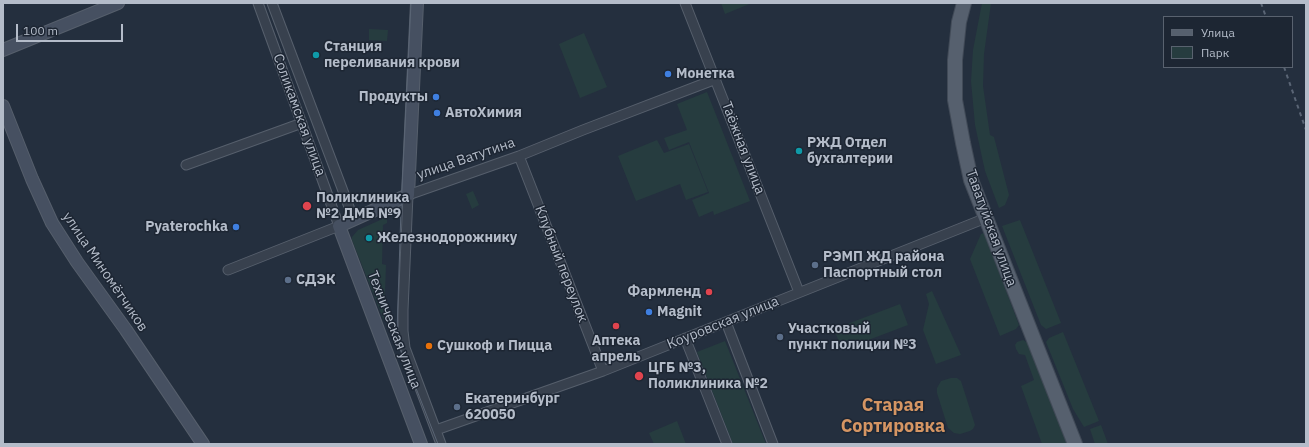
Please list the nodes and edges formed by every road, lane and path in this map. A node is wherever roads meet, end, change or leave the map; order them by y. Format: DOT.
graph roads {
  1 [pos="118,3"];
  2 [pos="258,3"];
  3 [pos="272,3"];
  4 [pos="417,3"];
  5 [pos="685,3"];
  6 [pos="964,3"];
  7 [pos="3,50"];
  8 [pos="716,79"];
  9 [pos="3,106"];
  10 [pos="302,123"];
  11 [pos="519,156"];
  12 [pos="186,165"];
  13 [pos="408,195"];
  14 [pos="986,218"];
  15 [pos="354,220"];
  16 [pos="339,226"];
  17 [pos="228,270"];
  18 [pos="799,292"];
  19 [pos="726,322"];
  20 [pos="685,338"];
  21 [pos="603,371"];
  22 [pos="436,430"];
  23 [pos="204,444"];
  24 [pos="421,444"];
  25 [pos="441,444"];
  26 [pos="727,444"];
  27 [pos="773,444"];
  28 [pos="1075,444"];
  1 -- 7 [label="street"];
  2 -- 10 [label="street, Соликамская улица"];
  3 -- 15 [label="street, Соликамская улица"];
  4 -- 13 [label="street"];
  5 -- 8 [label="street, Таёжная улица"];
  6 -- 14 [label="main road, Таватуйская улица"];
  8 -- 11 [label="street, улица Ватутина"];
  8 -- 18 [label="street, Таёжная улица"];
  9 -- 23 [label="street, улица Миномётчиков"];
  10 -- 12 [label="street"];
  10 -- 16 [label="street, Соликамская улица"];
  11 -- 13 [label="street, улица Ватутина"];
  11 -- 21 [label="street, Клубный переулок"];
  13 -- 15 [label="street, улица Ватутина"];
  13 -- 22 [label="street"];
  14 -- 18 [label="street, Коуровская улица"];
  14 -- 28 [label="main road, Таватуйская улица"];
  15 -- 16 [label="street, улица Ватутина"];
  16 -- 17 [label="street, улица Ватутина"];
  16 -- 24 [label="street, Техническая улица"];
  18 -- 19 [label="street, Коуровская улица"];
  19 -- 20 [label="street, Коуровская улица"];
  19 -- 27 [label="street"];
  20 -- 21 [label="street, Коуровская улица"];
  20 -- 26 [label="street"];
  21 -- 22 [label="street, Коуровская улица"];
  22 -- 25 [label="street"];
}
